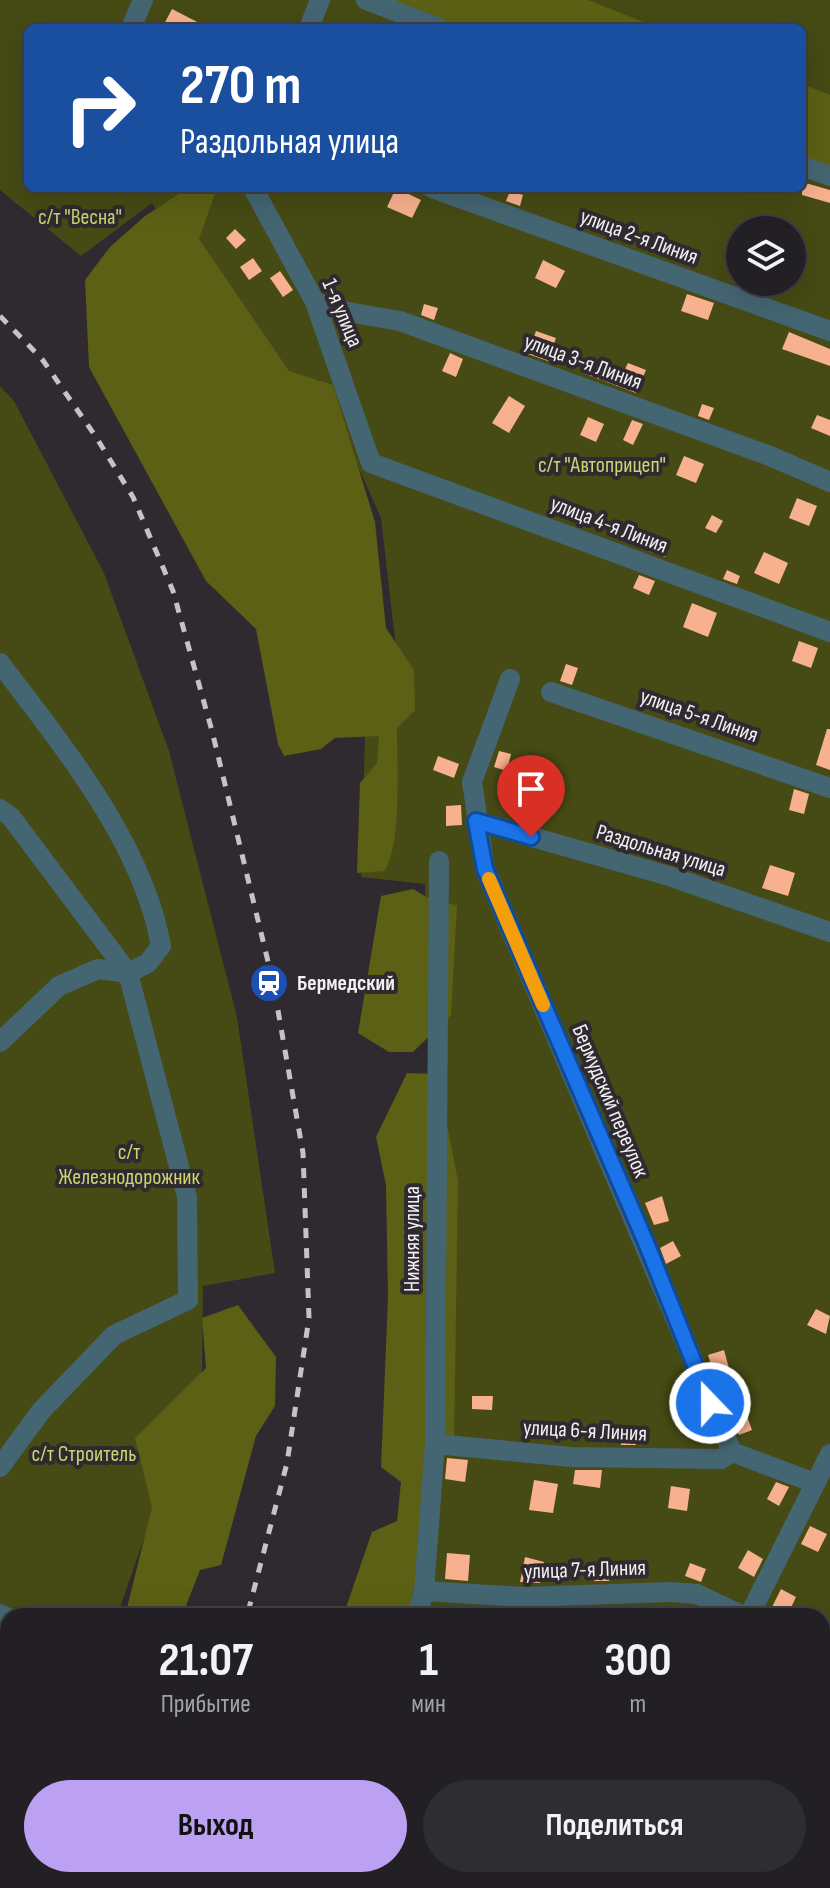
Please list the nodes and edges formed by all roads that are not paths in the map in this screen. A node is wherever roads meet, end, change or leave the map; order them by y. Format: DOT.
graph roads {
  1 [pos="143,0"];
  2 [pos="320,0"];
  3 [pos="366,0"];
  4 [pos="133,23"];
  5 [pos="311,24"];
  6 [pos="429,24"];
  7 [pos="806,167"];
  8 [pos="830,176"];
  9 [pos="255,192"];
  10 [pos="443,192"];
  11 [pos="315,302"];
  12 [pos="830,331"];
  13 [pos="371,463"];
  14 [pos="830,482"];
  15 [pos="830,632"];
  16 [pos="0,663"];
  17 [pos="510,679"];
  18 [pos="551,692"];
  19 [pos="830,788"];
  20 [pos="0,809"];
  21 [pos="476,821"];
  22 [pos="439,861"];
  23 [pos="830,932"];
  24 [pos="128,973"];
  25 [pos="0,1042"];
  26 [pos="435,1444"];
  27 [pos="732,1452"];
  28 [pos="830,1454"];
  29 [pos="0,1467"];
  30 [pos="815,1483"];
  31 [pos="424,1591"];
  32 [pos="419,1608"];
  33 [pos="729,1608"];
  34 [pos="751,1608"];
  1 -- 4 [label="street"];
  2 -- 5 [label="street"];
  3 -- 6 [label="street"];
  7 -- 8 [label="street"];
  9 -- 11 [label="street, 1-я улица"];
  10 -- 12 [label="street, улица 2-я Линия"];
  11 -- 13 [label="street, 1-я улица"];
  11 -- 14 [label="street, улица 3-я Линия"];
  13 -- 15 [label="street, улица 4-я Линия"];
  16 -- 24 [label="street"];
  17 -- 21 [label="street, Бермудский переулок"];
  18 -- 19 [label="street, улица 5-я Линия"];
  20 -- 24 [label="street"];
  21 -- 23 [label="street, Раздольная улица"];
  21 -- 27 [label="street, Бермудский переулок"];
  22 -- 26 [label="street, Нижняя улица"];
  24 -- 25 [label="street"];
  24 -- 29 [label="street"];
  26 -- 27 [label="street, улица 6-я Линия"];
  26 -- 31 [label="street, Нижняя улица"];
  27 -- 30 [label="street"];
  28 -- 30 [label="street"];
  30 -- 34 [label="street"];
  31 -- 32 [label="street, Нижняя улица"];
  31 -- 33 [label="street, улица 7-я Линия"];
}
